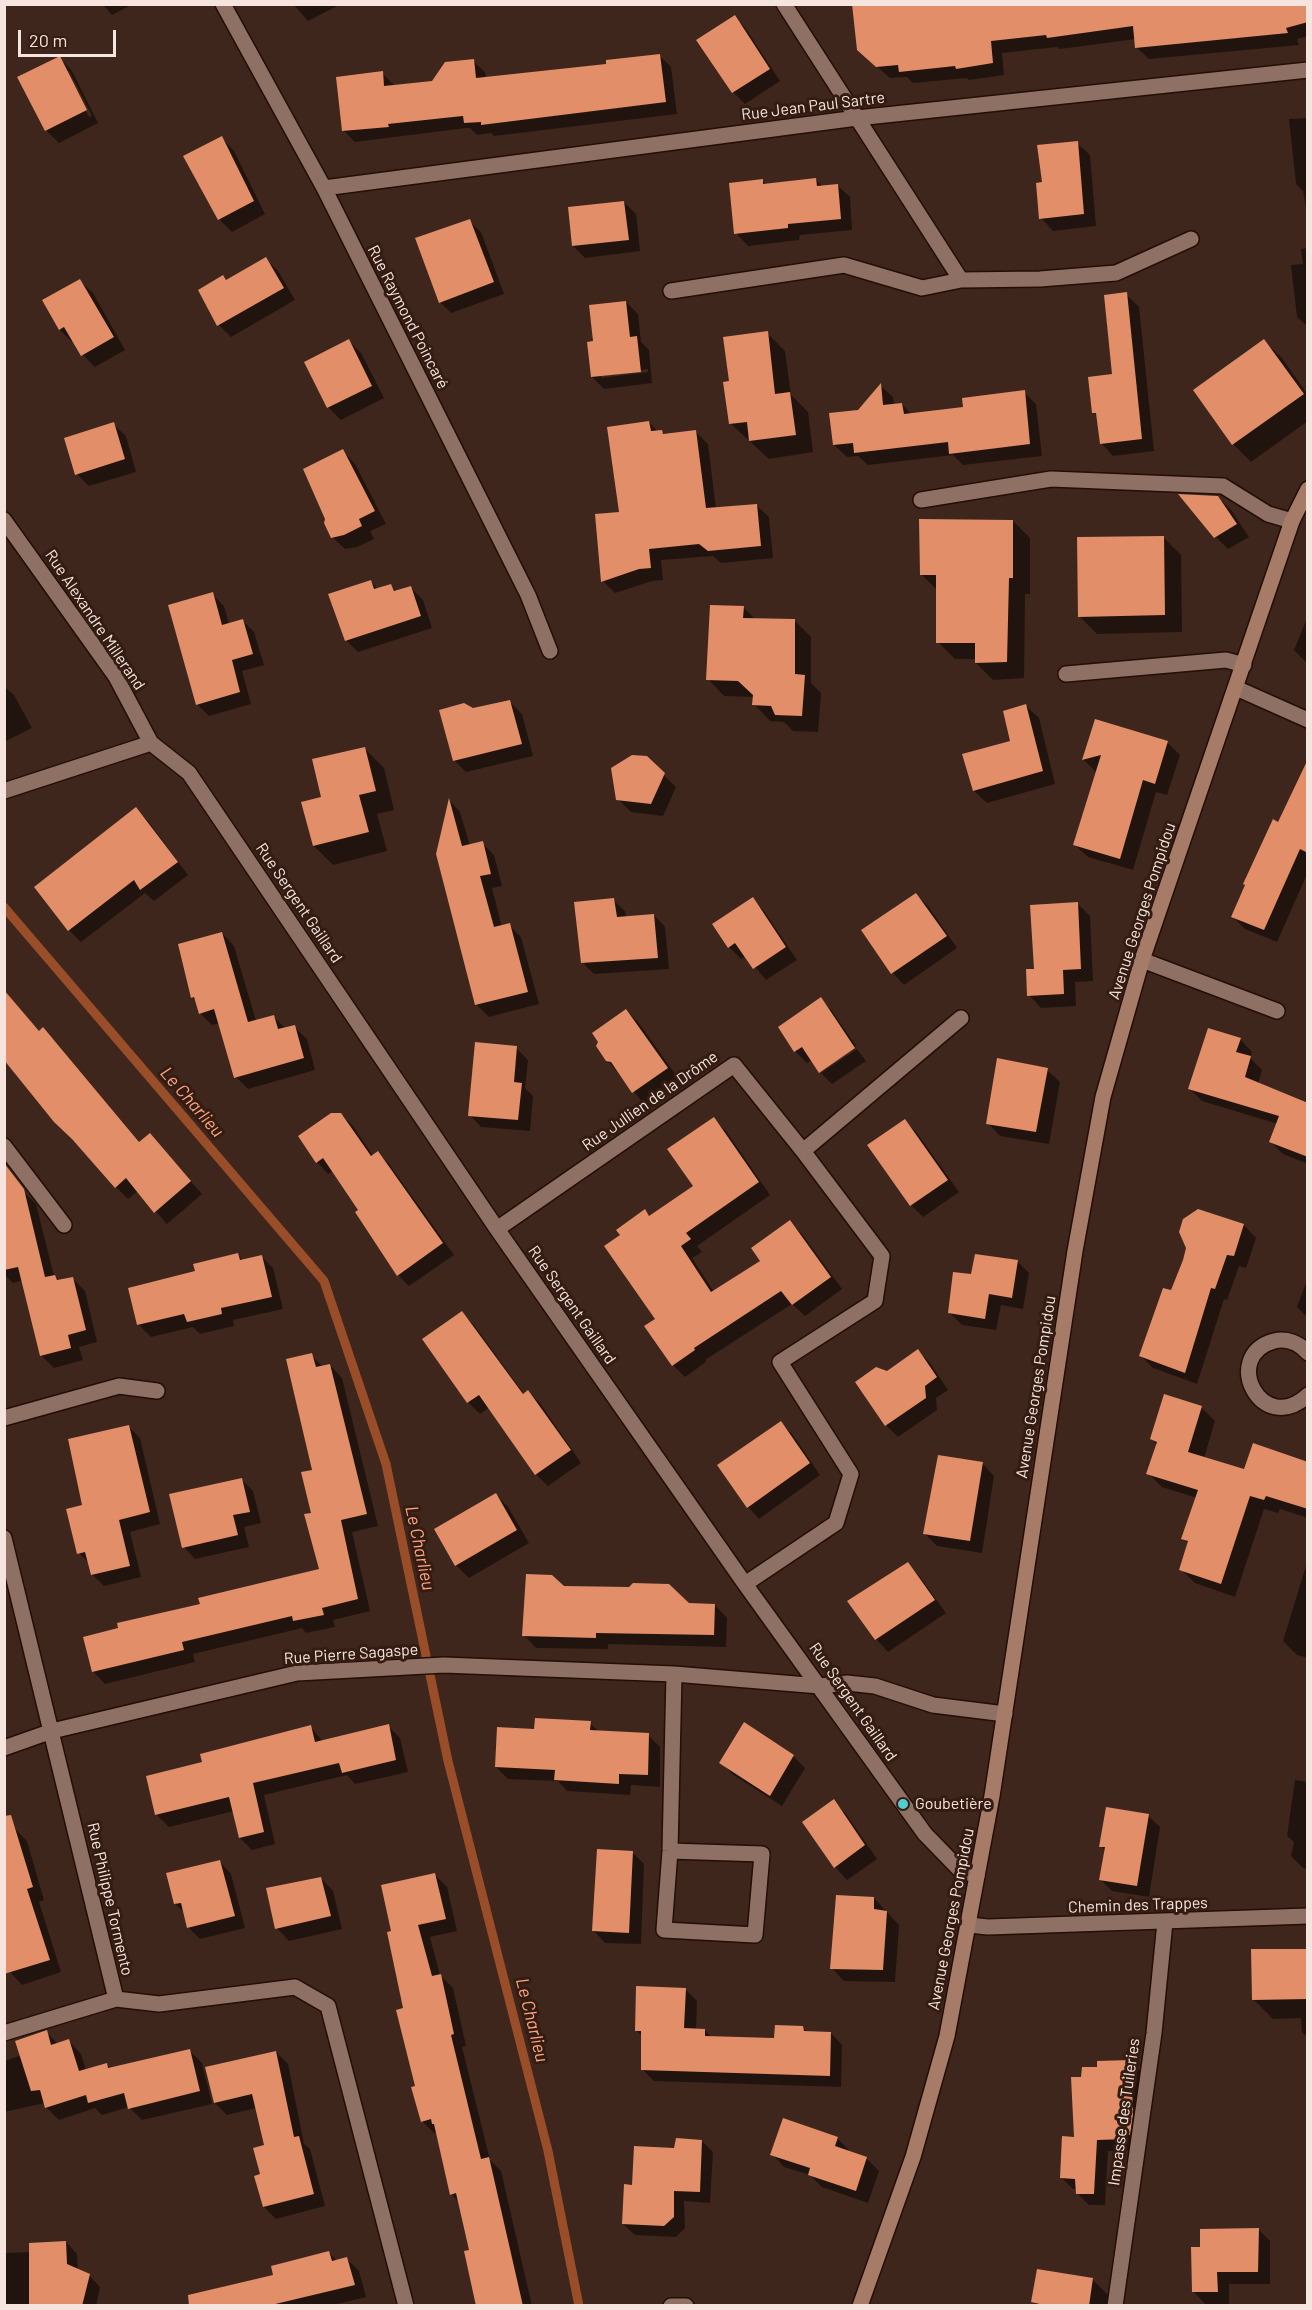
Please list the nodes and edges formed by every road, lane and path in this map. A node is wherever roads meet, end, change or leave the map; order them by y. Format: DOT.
graph roads {
  1 [pos="223,4"];
  2 [pos="784,4"];
  3 [pos="1308,70"];
  4 [pos="857,118"];
  5 [pos="324,188"];
  6 [pos="1191,239"];
  7 [pos="961,280"];
  8 [pos="671,291"];
  9 [pos="1308,489"];
  10 [pos="921,500"];
  11 [pos="4,520"];
  12 [pos="1293,521"];
  13 [pos="550,651"];
  14 [pos="1244,665"];
  15 [pos="1066,674"];
  16 [pos="1236,688"];
  17 [pos="1308,720"];
  18 [pos="151,743"];
  19 [pos="4,791"];
  20 [pos="1142,960"];
  21 [pos="1277,1011"];
  22 [pos="961,1018"];
  23 [pos="4,1146"];
  24 [pos="803,1151"];
  25 [pos="64,1225"];
  26 [pos="497,1229"];
  27 [pos="1308,1353"];
  28 [pos="156,1391"];
  29 [pos="1308,1395"];
  30 [pos="4,1418"];
  31 [pos="4,1538"];
  32 [pos="745,1584"];
  33 [pos="674,1674"];
  34 [pos="820,1686"];
  35 [pos="1005,1714"];
  36 [pos="52,1731"];
  37 [pos="4,1749"];
  38 [pos="670,1851"];
  39 [pos="978,1876"];
  40 [pos="1308,1916"];
  41 [pos="1165,1922"];
  42 [pos="969,1925"];
  43 [pos="116,1999"];
  44 [pos="4,2033"];
  45 [pos="406,2306"];
  46 [pos="671,2306"];
  47 [pos="686,2306"];
  48 [pos="860,2306"];
  49 [pos="1115,2306"];
  1 -- 5 [label="street, Rue Raymond Poincaré"];
  2 -- 4 [label="street"];
  3 -- 4 [label="street, Rue Jean Paul Sartre"];
  4 -- 5 [label="street, Rue Jean Paul Sartre"];
  4 -- 7 [label="street"];
  5 -- 13 [label="street, Rue Raymond Poincaré"];
  6 -- 7 [label="street"];
  7 -- 8 [label="street"];
  9 -- 12 [label="main road, Avenue Georges Pompidou"];
  10 -- 12 [label="street"];
  11 -- 18 [label="street, Rue Alexandre Millerand"];
  12 -- 14 [label="main road, Avenue Georges Pompidou"];
  14 -- 15 [label="street"];
  14 -- 16 [label="main road, Avenue Georges Pompidou"];
  16 -- 17 [label="street"];
  16 -- 20 [label="main road, Avenue Georges Pompidou"];
  18 -- 19 [label="street"];
  18 -- 26 [label="street, Rue Sergent Gaillard"];
  20 -- 21 [label="street"];
  20 -- 35 [label="main road, Avenue Georges Pompidou"];
  22 -- 24 [label="street"];
  23 -- 25 [label="street"];
  24 -- 26 [label="street, Rue Jullien de la Drôme"];
  24 -- 32 [label="street, Rue Jullien de la Drôme"];
  26 -- 32 [label="street, Rue Sergent Gaillard"];
  27 -- 29 [label="street"];
  28 -- 30 [label="street"];
  31 -- 36 [label="street, Rue Philippe Tormento"];
  32 -- 34 [label="street, Rue Sergent Gaillard"];
  33 -- 34 [label="street, Rue Pierre Sagaspe"];
  33 -- 36 [label="street, Rue Pierre Sagaspe"];
  33 -- 38 [label="street"];
  34 -- 35 [label="street, Rue Pierre Sagaspe"];
  34 -- 39 [label="street, Rue Sergent Gaillard"];
  35 -- 39 [label="main road, Avenue Georges Pompidou"];
  36 -- 37 [label="street, Rue Pierre Sagaspe"];
  36 -- 43 [label="street, Rue Philippe Tormento"];
  38 -- 38 [label="street"];
  39 -- 42 [label="main road, Avenue Georges Pompidou"];
  40 -- 41 [label="street, Chemin des Trappes"];
  41 -- 42 [label="street, Chemin des Trappes"];
  41 -- 49 [label="street, Impasse des Tuileries"];
  42 -- 48 [label="main road, Avenue Georges Pompidou"];
  43 -- 44 [label="street"];
  43 -- 45 [label="street, Rue Philippe Tormento"];
  46 -- 47 [label="street"];
}
